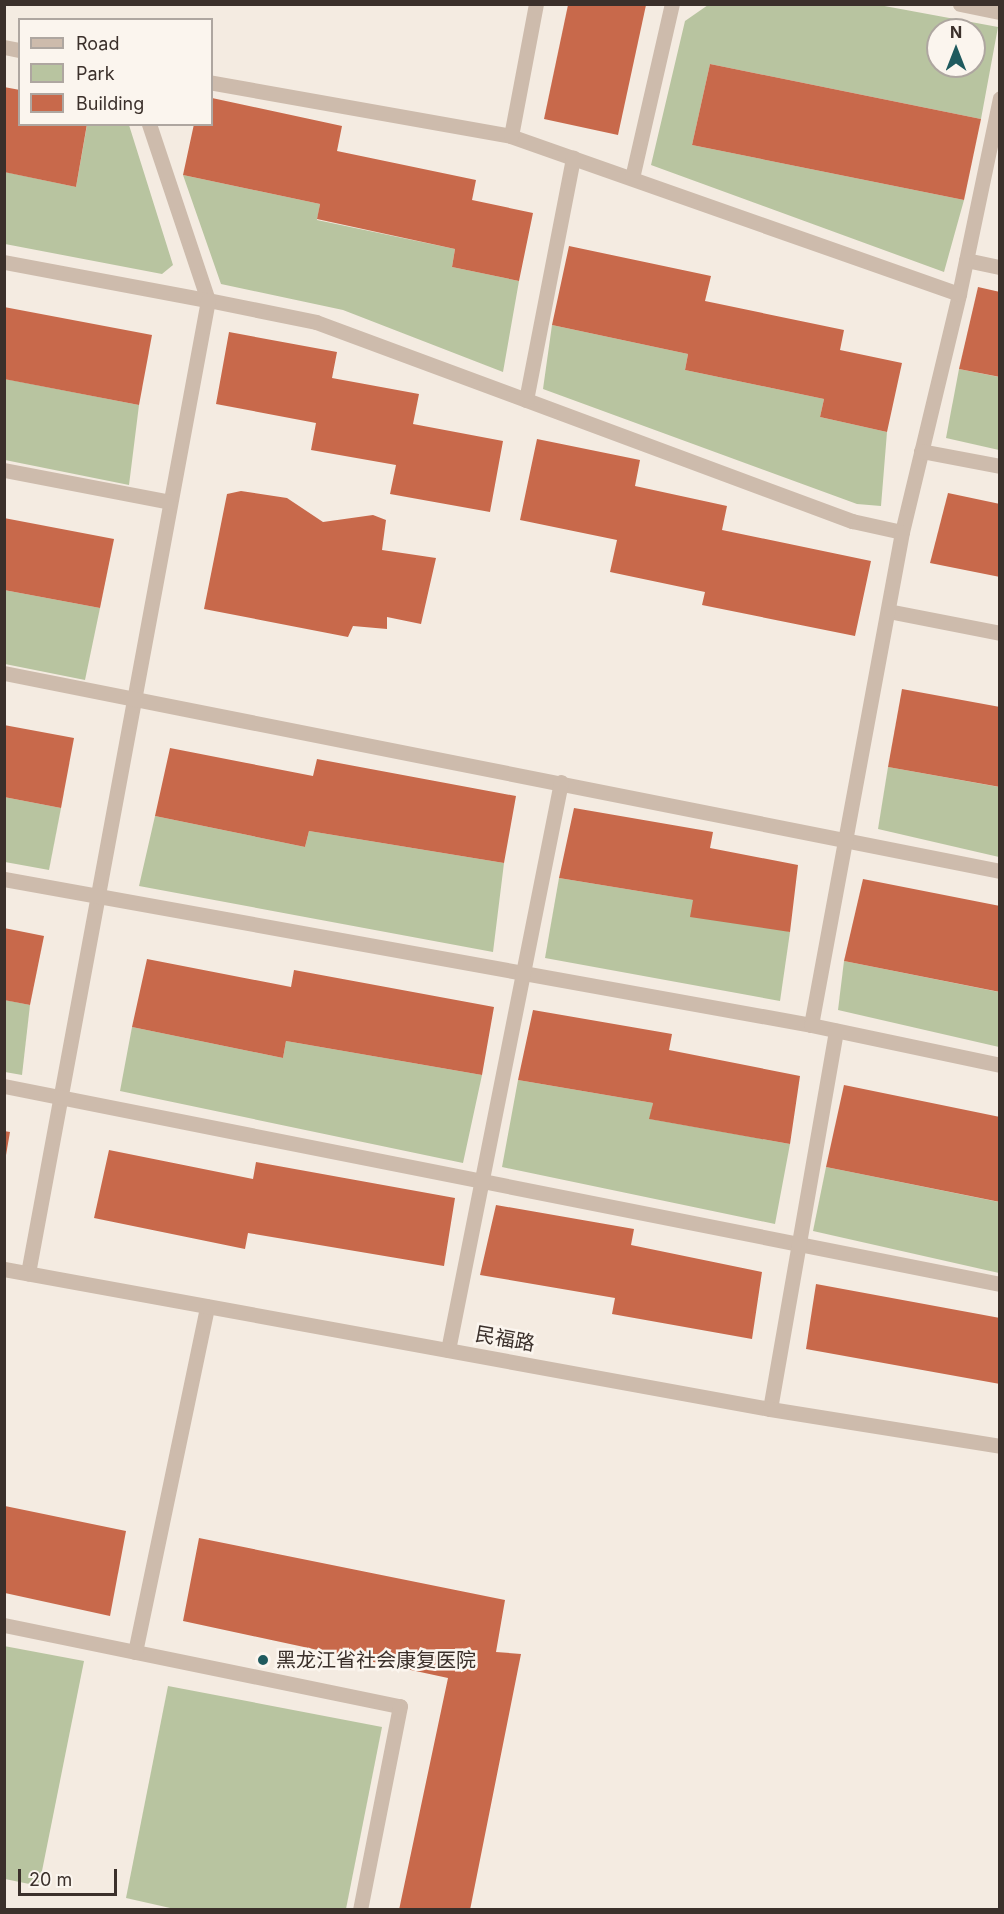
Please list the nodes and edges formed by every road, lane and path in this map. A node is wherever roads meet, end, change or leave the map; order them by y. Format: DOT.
graph roads {
  1 [pos="536,4"];
  2 [pos="672,4"];
  3 [pos="960,4"];
  4 [pos="999,12"];
  5 [pos="213,83"];
  6 [pos="999,98"];
  7 [pos="149,126"];
  8 [pos="511,136"];
  9 [pos="573,158"];
  10 [pos="632,178"];
  11 [pos="966,260"];
  12 [pos="4,262"];
  13 [pos="999,267"];
  14 [pos="959,294"];
  15 [pos="208,300"];
  16 [pos="526,400"];
  17 [pos="921,451"];
  18 [pos="999,466"];
  19 [pos="4,470"];
  20 [pos="170,502"];
  21 [pos="902,532"];
  22 [pos="888,611"];
  23 [pos="999,633"];
  24 [pos="4,673"];
  25 [pos="134,698"];
  26 [pos="561,782"];
  27 [pos="845,840"];
  28 [pos="999,871"];
  29 [pos="4,879"];
  30 [pos="98,897"];
  31 [pos="524,973"];
  32 [pos="811,1025"];
  33 [pos="836,1030"];
  34 [pos="999,1065"];
  35 [pos="4,1086"];
  36 [pos="482,1180"];
  37 [pos="798,1243"];
  38 [pos="4,1269"];
  39 [pos="28,1273"];
  40 [pos="999,1284"];
  41 [pos="207,1306"];
  42 [pos="448,1350"];
  43 [pos="770,1409"];
  44 [pos="999,1446"];
  45 [pos="4,1625"];
  46 [pos="135,1652"];
  47 [pos="360,1910"];
  1 -- 8 [label="street"];
  2 -- 10 [label="street"];
  3 -- 4 [label="street"];
  5 -- 8 [label="street"];
  6 -- 11 [label="street"];
  7 -- 15 [label="street"];
  8 -- 9 [label="street"];
  9 -- 10 [label="street"];
  9 -- 16 [label="street"];
  10 -- 14 [label="street"];
  11 -- 13 [label="street"];
  11 -- 14 [label="street"];
  12 -- 15 [label="street"];
  14 -- 17 [label="street"];
  15 -- 16 [label="street"];
  15 -- 20 [label="street"];
  16 -- 21 [label="street"];
  17 -- 18 [label="street"];
  17 -- 21 [label="street"];
  19 -- 20 [label="street"];
  20 -- 25 [label="street"];
  21 -- 22 [label="street"];
  22 -- 23 [label="street"];
  22 -- 27 [label="street"];
  24 -- 25 [label="street"];
  25 -- 26 [label="street"];
  25 -- 30 [label="street"];
  26 -- 27 [label="street"];
  26 -- 31 [label="street"];
  27 -- 28 [label="street"];
  27 -- 32 [label="street"];
  29 -- 30 [label="street"];
  30 -- 31 [label="street"];
  30 -- 39 [label="street"];
  31 -- 32 [label="street"];
  31 -- 36 [label="street"];
  32 -- 33 [label="street"];
  33 -- 34 [label="street"];
  33 -- 37 [label="street"];
  35 -- 36 [label="street"];
  36 -- 37 [label="street"];
  36 -- 42 [label="street"];
  37 -- 40 [label="street"];
  37 -- 43 [label="street"];
  38 -- 39 [label="street, 民福路"];
  39 -- 41 [label="street, 民福路"];
  41 -- 42 [label="street, 民福路"];
  41 -- 46 [label="street"];
  42 -- 43 [label="street, 民福路"];
  43 -- 44 [label="street, 民福路"];
  45 -- 46 [label="street"];
  46 -- 47 [label="street"];
}
